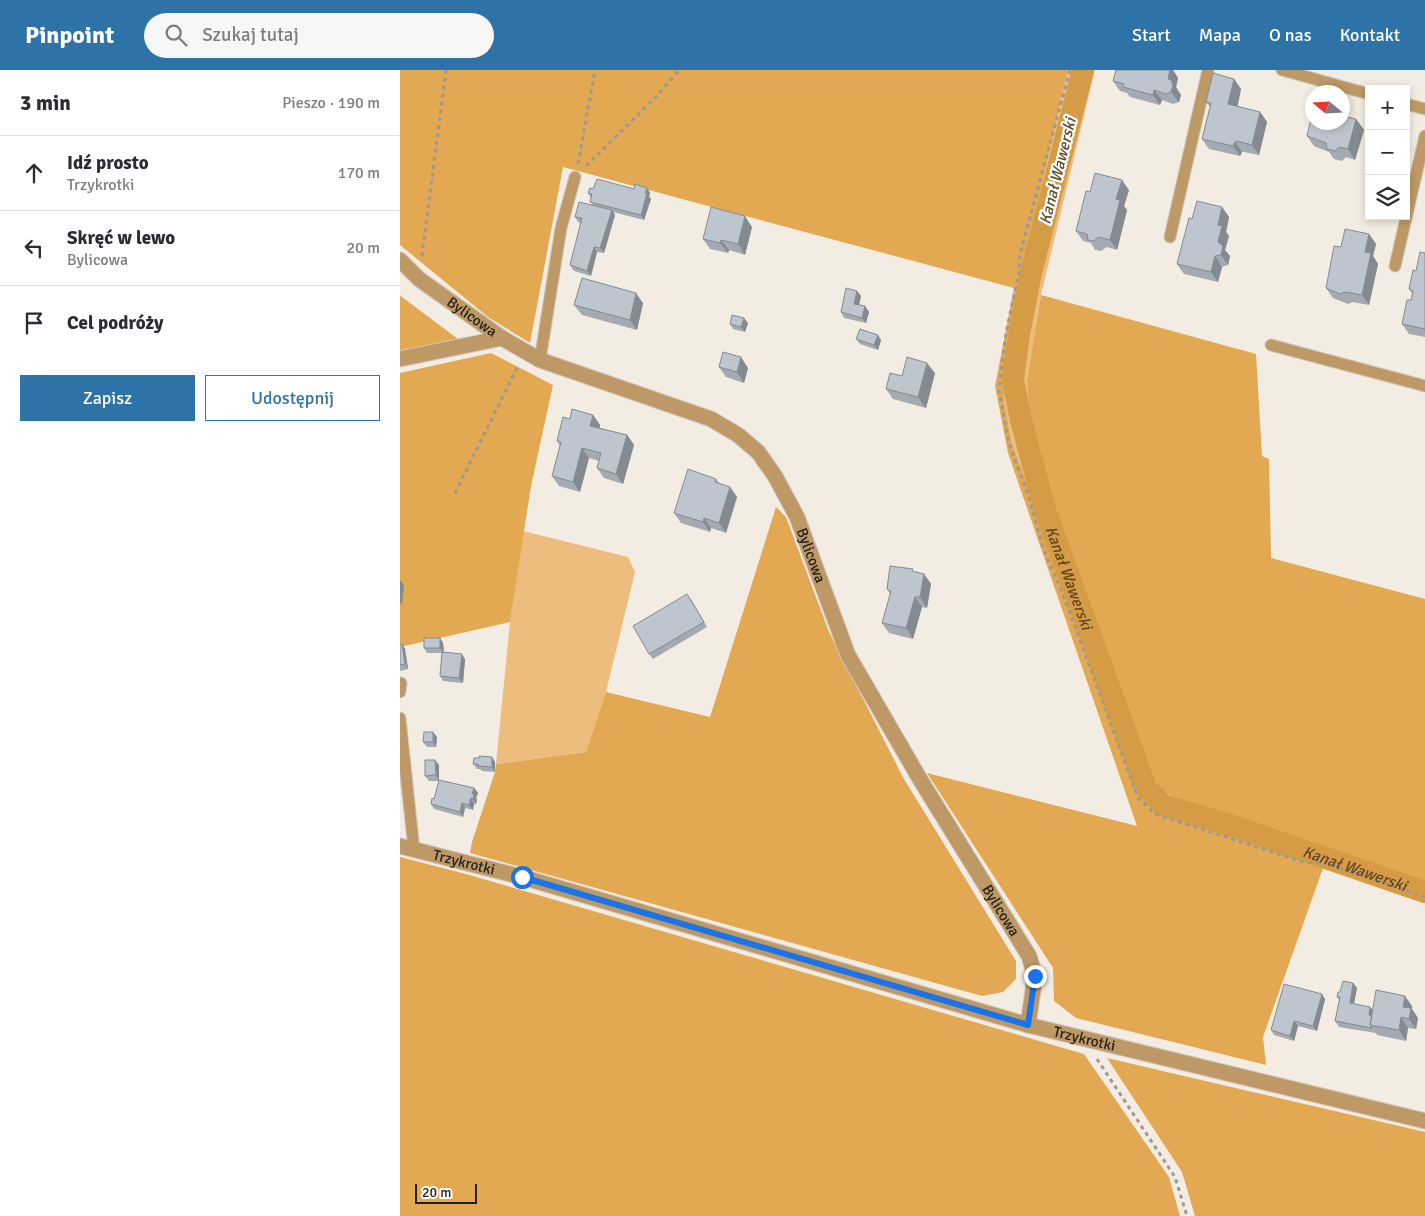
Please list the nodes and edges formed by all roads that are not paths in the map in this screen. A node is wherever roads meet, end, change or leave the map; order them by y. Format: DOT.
graph roads {
  1 [pos="1208,70"];
  2 [pos="1282,70"];
  3 [pos="1365,93"];
  4 [pos="1410,105"];
  5 [pos="1425,109"];
  6 [pos="1425,136"];
  7 [pos="575,176"];
  8 [pos="1170,237"];
  9 [pos="400,260"];
  10 [pos="1395,266"];
  11 [pos="502,338"];
  12 [pos="1271,346"];
  13 [pos="400,359"];
  14 [pos="540,360"];
  15 [pos="1425,386"];
  16 [pos="400,718"];
  17 [pos="407,848"];
  18 [pos="1028,1025"];
  19 [pos="1425,1121"];
  1 -- 8 [label="lane"];
  2 -- 3 [label="lane"];
  4 -- 5 [label="lane"];
  6 -- 10 [label="lane"];
  7 -- 14 [label="lane"];
  9 -- 11 [label="street, Bylicowa"];
  11 -- 13 [label="street"];
  11 -- 14 [label="street, Bylicowa"];
  12 -- 15 [label="lane"];
  14 -- 18 [label="street, Bylicowa"];
  16 -- 17 [label="lane"];
  17 -- 18 [label="street, Trzykrotki"];
  18 -- 19 [label="street, Trzykrotki"];
}
